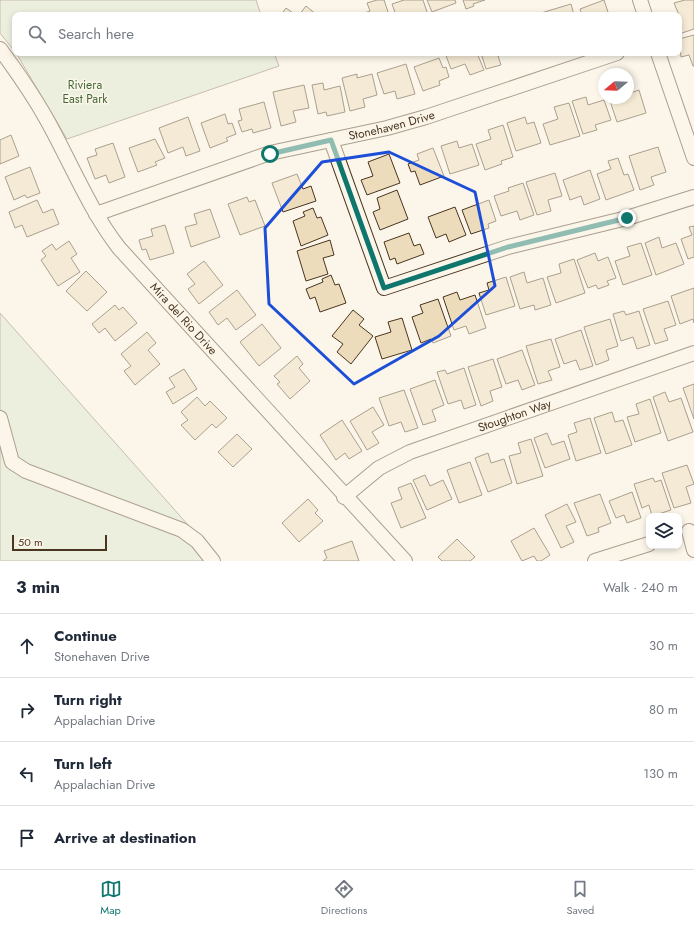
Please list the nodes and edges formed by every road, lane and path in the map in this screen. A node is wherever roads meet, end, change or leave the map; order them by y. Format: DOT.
graph roads {
  1 [pos="640,0"];
  2 [pos="644,12"];
  3 [pos="0,49"];
  4 [pos="608,56"];
  5 [pos="659,56"];
  6 [pos="331,140"];
  7 [pos="694,158"];
  8 [pos="694,197"];
  9 [pos="96,214"];
  10 [pos="694,353"];
  11 [pos="0,418"];
  12 [pos="344,497"];
  13 [pos="687,532"];
  14 [pos="646,545"];
  15 [pos="694,550"];
  16 [pos="398,559"];
  17 [pos="213,561"];
  18 [pos="595,561"];
  1 -- 2 [label="street"];
  3 -- 9 [label="street, Mira del Rio Drive"];
  4 -- 6 [label="street, Stonehaven Drive"];
  5 -- 7 [label="street"];
  6 -- 8 [label="street"];
  6 -- 9 [label="street, Stonehaven Drive"];
  9 -- 12 [label="street, Mira del Rio Drive"];
  10 -- 12 [label="street, Stoughton Way"];
  11 -- 17 [label="street"];
  12 -- 16 [label="street, Mira del Rio Drive"];
  13 -- 15 [label="street"];
  14 -- 18 [label="street"];
}
